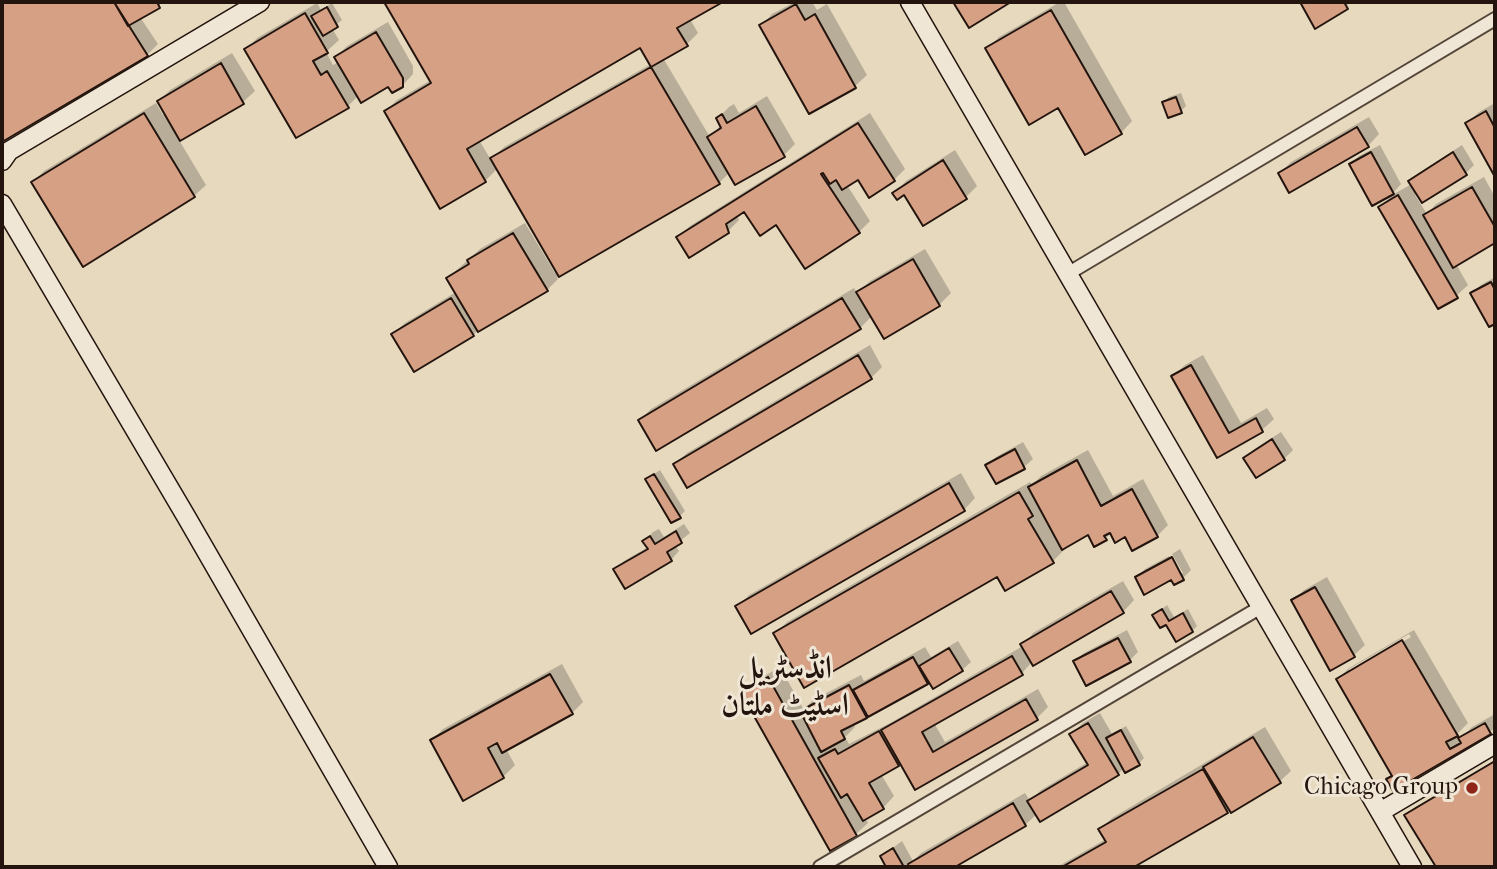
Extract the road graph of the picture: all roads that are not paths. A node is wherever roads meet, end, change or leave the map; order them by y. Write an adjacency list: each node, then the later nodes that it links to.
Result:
1 (260, 2): 4 (street)
2 (910, 2): 6 (street)
3 (1495, 19): 6 (street)
4 (2, 161)
5 (2, 204): 10 (street)
6 (1069, 273): 7 (street)
7 (1261, 607): 9 (street); 11 (street)
8 (1495, 744): 9 (street)
9 (1380, 812): 12 (street)
10 (388, 867)
11 (820, 867)
12 (1412, 867)

